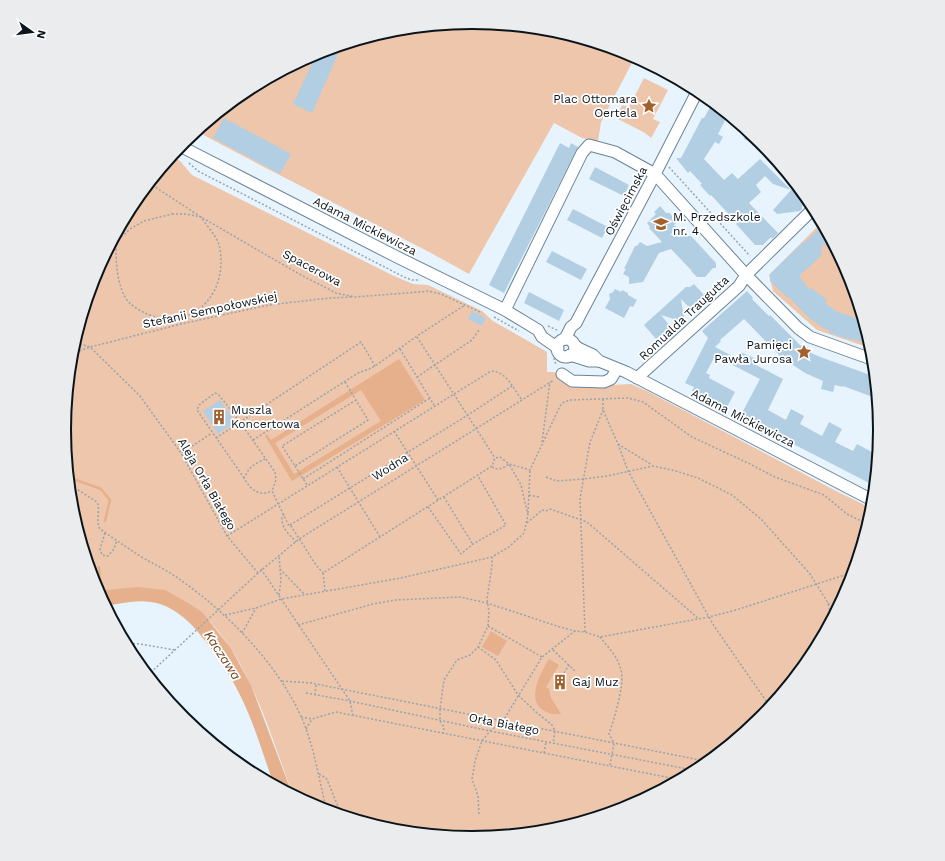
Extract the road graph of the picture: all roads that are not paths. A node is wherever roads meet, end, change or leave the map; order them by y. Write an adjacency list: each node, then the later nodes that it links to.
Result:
1 (695, 96): 3 (street, Oświęcimska)
2 (187, 149): 6 (street, Adama Mickiewicza)
3 (655, 174): 5 (street); 6 (street); 7 (street, Oświęcimska)
4 (809, 213): 5 (street, Romualda Traugutta)
5 (746, 275): 8 (street); 12 (street, Romualda Traugutta)
6 (505, 310): 7 (street, Adama Mickiewicza)
7 (564, 343): 9 (street, Adama Mickiewicza); 9 (street, Adama Mickiewicza)
8 (867, 358)
9 (599, 361): 10 (street, Adama Mickiewicza)
10 (618, 369): 11 (street); 12 (street, Adama Mickiewicza)
11 (560, 371)
12 (637, 378): 13 (street, Adama Mickiewicza)
13 (868, 498)

